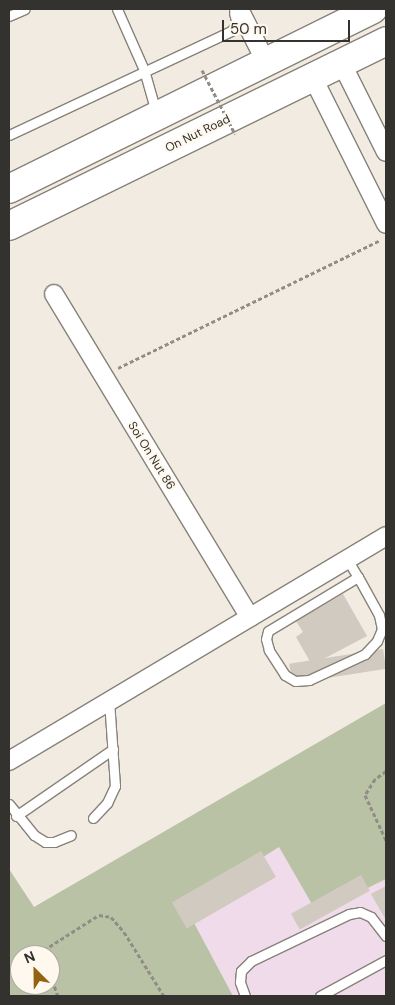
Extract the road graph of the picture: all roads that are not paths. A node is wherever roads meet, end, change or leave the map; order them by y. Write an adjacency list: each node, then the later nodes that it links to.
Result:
1 (25, 9): 6 (lane)
2 (117, 9): 12 (lane)
3 (232, 9): 12 (lane)
4 (239, 9): 10 (street)
5 (371, 9): 7 (main road)
6 (9, 16)
7 (324, 32): 9 (main road); 11 (main road)
8 (386, 41): 11 (main road, On Nut Road)
9 (296, 46): 10 (main road); 13 (main road)
10 (266, 62): 14 (main road)
11 (342, 64): 13 (main road, On Nut Road); 16 (street)
12 (144, 70): 14 (lane); 15 (lane)
13 (313, 78): 18 (main road, On Nut Road); 19 (street)
14 (157, 115): 17 (main road)
15 (9, 135)
16 (386, 152)
17 (9, 190)
18 (9, 226)
19 (383, 232)
20 (54, 294): 24 (street, Soi On Nut 86)
21 (386, 536): 22 (street)
22 (347, 559): 23 (lane); 24 (street)
23 (358, 577): 23 (lane)
24 (250, 617): 25 (street)
25 (109, 700): 26 (lane); 27 (street)
26 (113, 749): 29 (lane); 30 (lane)
27 (9, 761)
28 (9, 804): 29 (lane)
29 (16, 816): 31 (lane)
30 (93, 818)
31 (70, 835)
32 (386, 936): 34 (lane)
33 (386, 960): 35 (lane)
34 (246, 996)
35 (320, 996)

